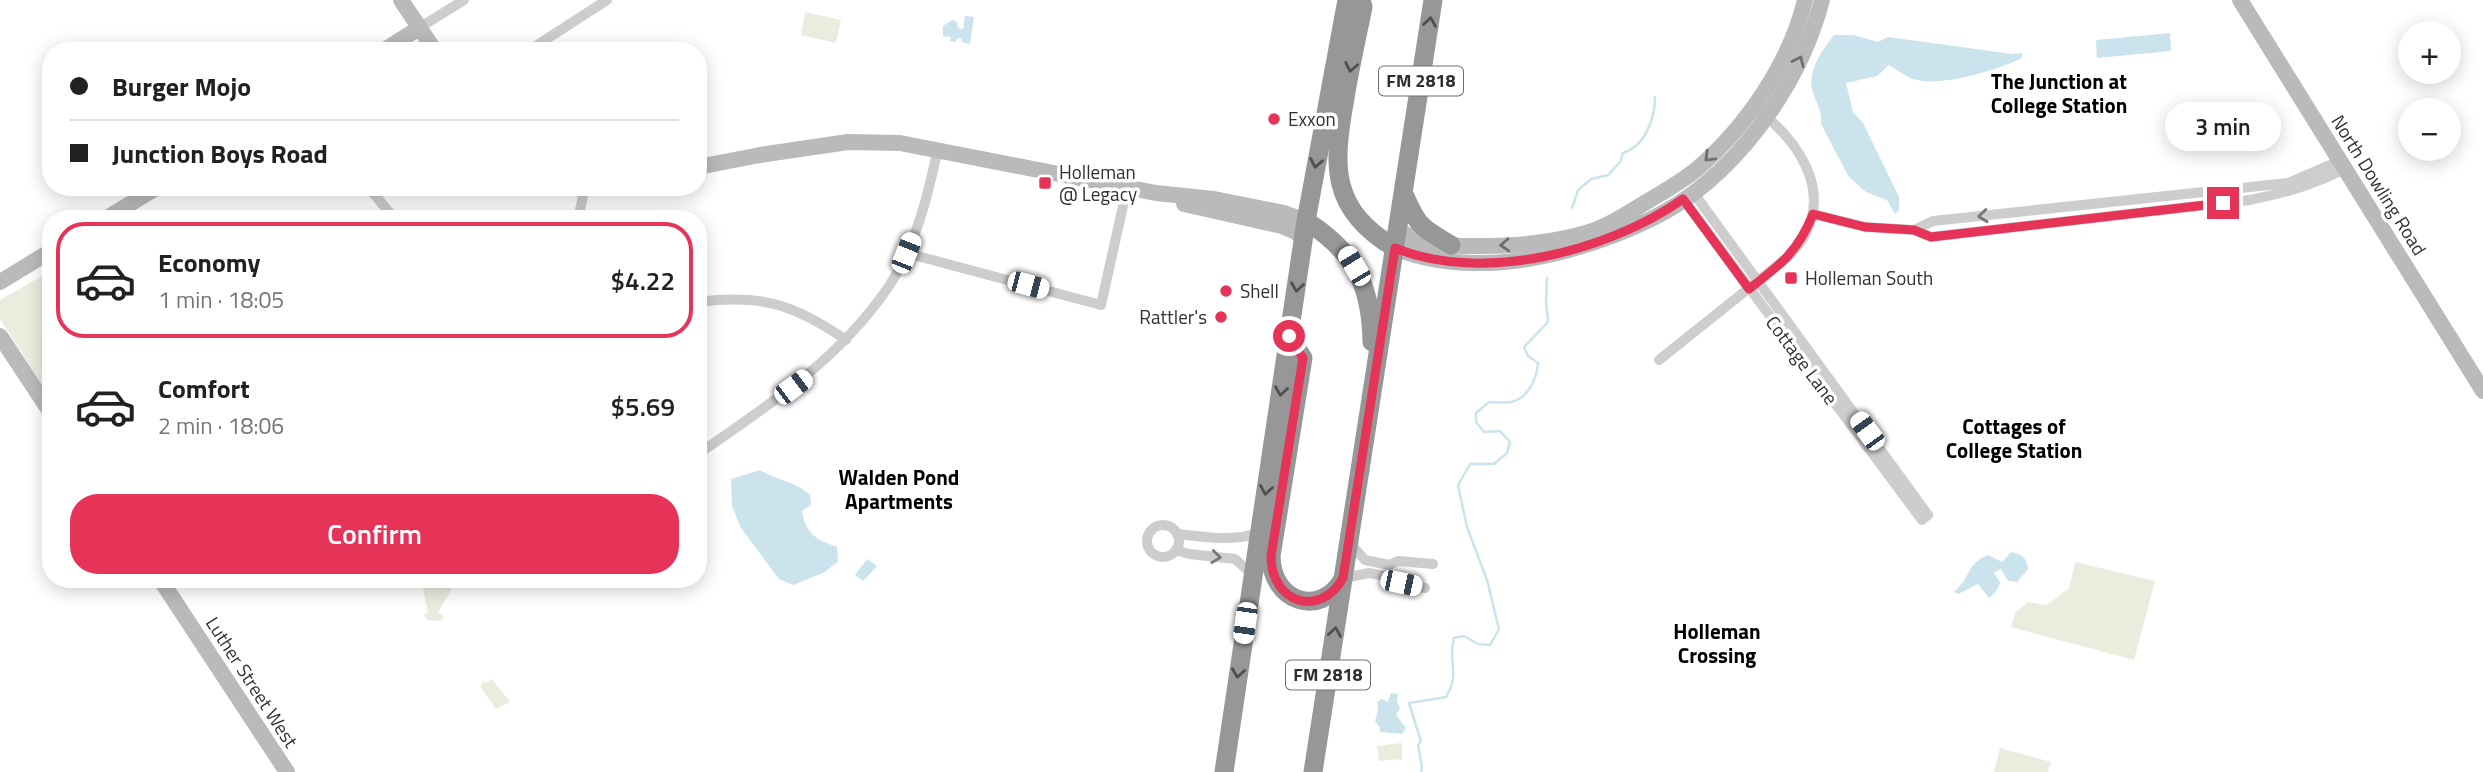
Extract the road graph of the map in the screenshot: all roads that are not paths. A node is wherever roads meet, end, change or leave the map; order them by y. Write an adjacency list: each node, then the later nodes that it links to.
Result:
1 (401, 0): 10 (street)
2 (464, 0): 10 (street)
3 (607, 0): 13 (street)
4 (1348, 0): 27 (highway, one-way to 27)
5 (1362, 0): 29 (highway, one-way to 29)
6 (1433, 0): 19 (highway, FM 2818, one-way to 6)
7 (1805, 0): 14 (street)
8 (1822, 0): 14 (street, one-way to 8)
9 (2240, 0): 17 (street, North Dowling Road)
10 (419, 28): 11 (street); 12 (street)
11 (397, 42)
12 (429, 42)
13 (542, 42)
14 (1760, 111): 20 (street); 25 (street); 28 (street, one-way to 28)
15 (938, 149): 16 (street); 18 (street); 30 (street)
16 (707, 165)
17 (2341, 165): 25 (street); 42 (street, North Dowling Road)
18 (1128, 188): 27 (street); 30 (street)
19 (1403, 192): 26 (highway, FM 2818); 28 (highway)
20 (1688, 195): 29 (street); 33 (street, Cottage Lane); 34 (street, Cottage Lane)
21 (143, 196): 23 (street)
22 (376, 196): 24 (street)
23 (120, 210)
24 (387, 210)
25 (1813, 214): 33 (street)
26 (1398, 228): 28 (street); 29 (highway, FM 2818)
27 (1305, 229): 38 (highway, one-way to 38); 41 (highway)
28 (1451, 245)
29 (1395, 248): 41 (highway, FM 2818)
30 (906, 253): 39 (street)
31 (42, 256): 32 (street)
32 (0, 282)
33 (1759, 282): 34 (street); 36 (street, Cottage Lane)
34 (1749, 289): 36 (street, Cottage Lane); 40 (street)
35 (707, 301): 39 (street)
36 (1782, 324): 45 (street, Cottage Lane)
37 (0, 336): 43 (street)
38 (1289, 336): 46 (highway, one-way to 46); 52 (highway)
39 (846, 340): 44 (street)
40 (1659, 360)
41 (1374, 385): 48 (highway, FM 2818)
42 (2483, 391)
43 (42, 399)
44 (707, 448)
45 (1925, 517)
46 (1259, 533): 47 (street); 51 (highway)
47 (1177, 534): 49 (street); 49 (street)
48 (1349, 542): 50 (street); 52 (highway, FM 2818)
49 (1176, 550): 51 (street, one-way to 51)
50 (1433, 565)
51 (1252, 574): 56 (highway, one-way to 56)
52 (1343, 578): 54 (street); 57 (highway, FM 2818, one-way to 52)
53 (166, 588): 55 (street, Luther Street West)
54 (1425, 588)
55 (287, 772)
56 (1224, 772)
57 (1313, 772)

